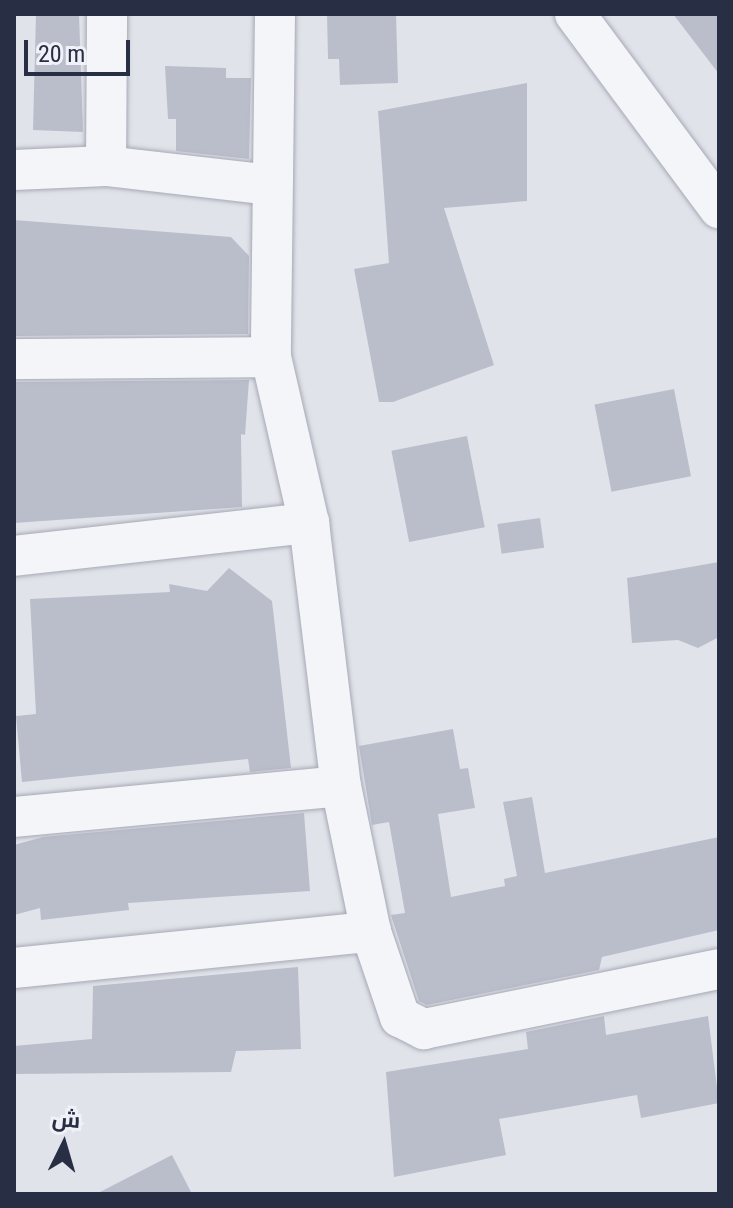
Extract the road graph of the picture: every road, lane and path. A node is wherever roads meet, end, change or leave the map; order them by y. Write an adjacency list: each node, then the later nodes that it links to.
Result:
1 (107, 14): 4 (street)
2 (275, 14): 6 (street)
3 (575, 14): 7 (street)
4 (106, 166): 5 (street); 6 (street)
5 (14, 170)
6 (270, 185): 8 (street)
7 (719, 208)
8 (271, 357): 9 (street); 10 (street)
9 (14, 359)
10 (309, 523): 11 (street); 12 (street)
11 (14, 556)
12 (341, 786): 13 (street); 14 (street)
13 (14, 817)
14 (371, 932): 15 (street); 16 (street)
15 (14, 968)
16 (719, 969)

